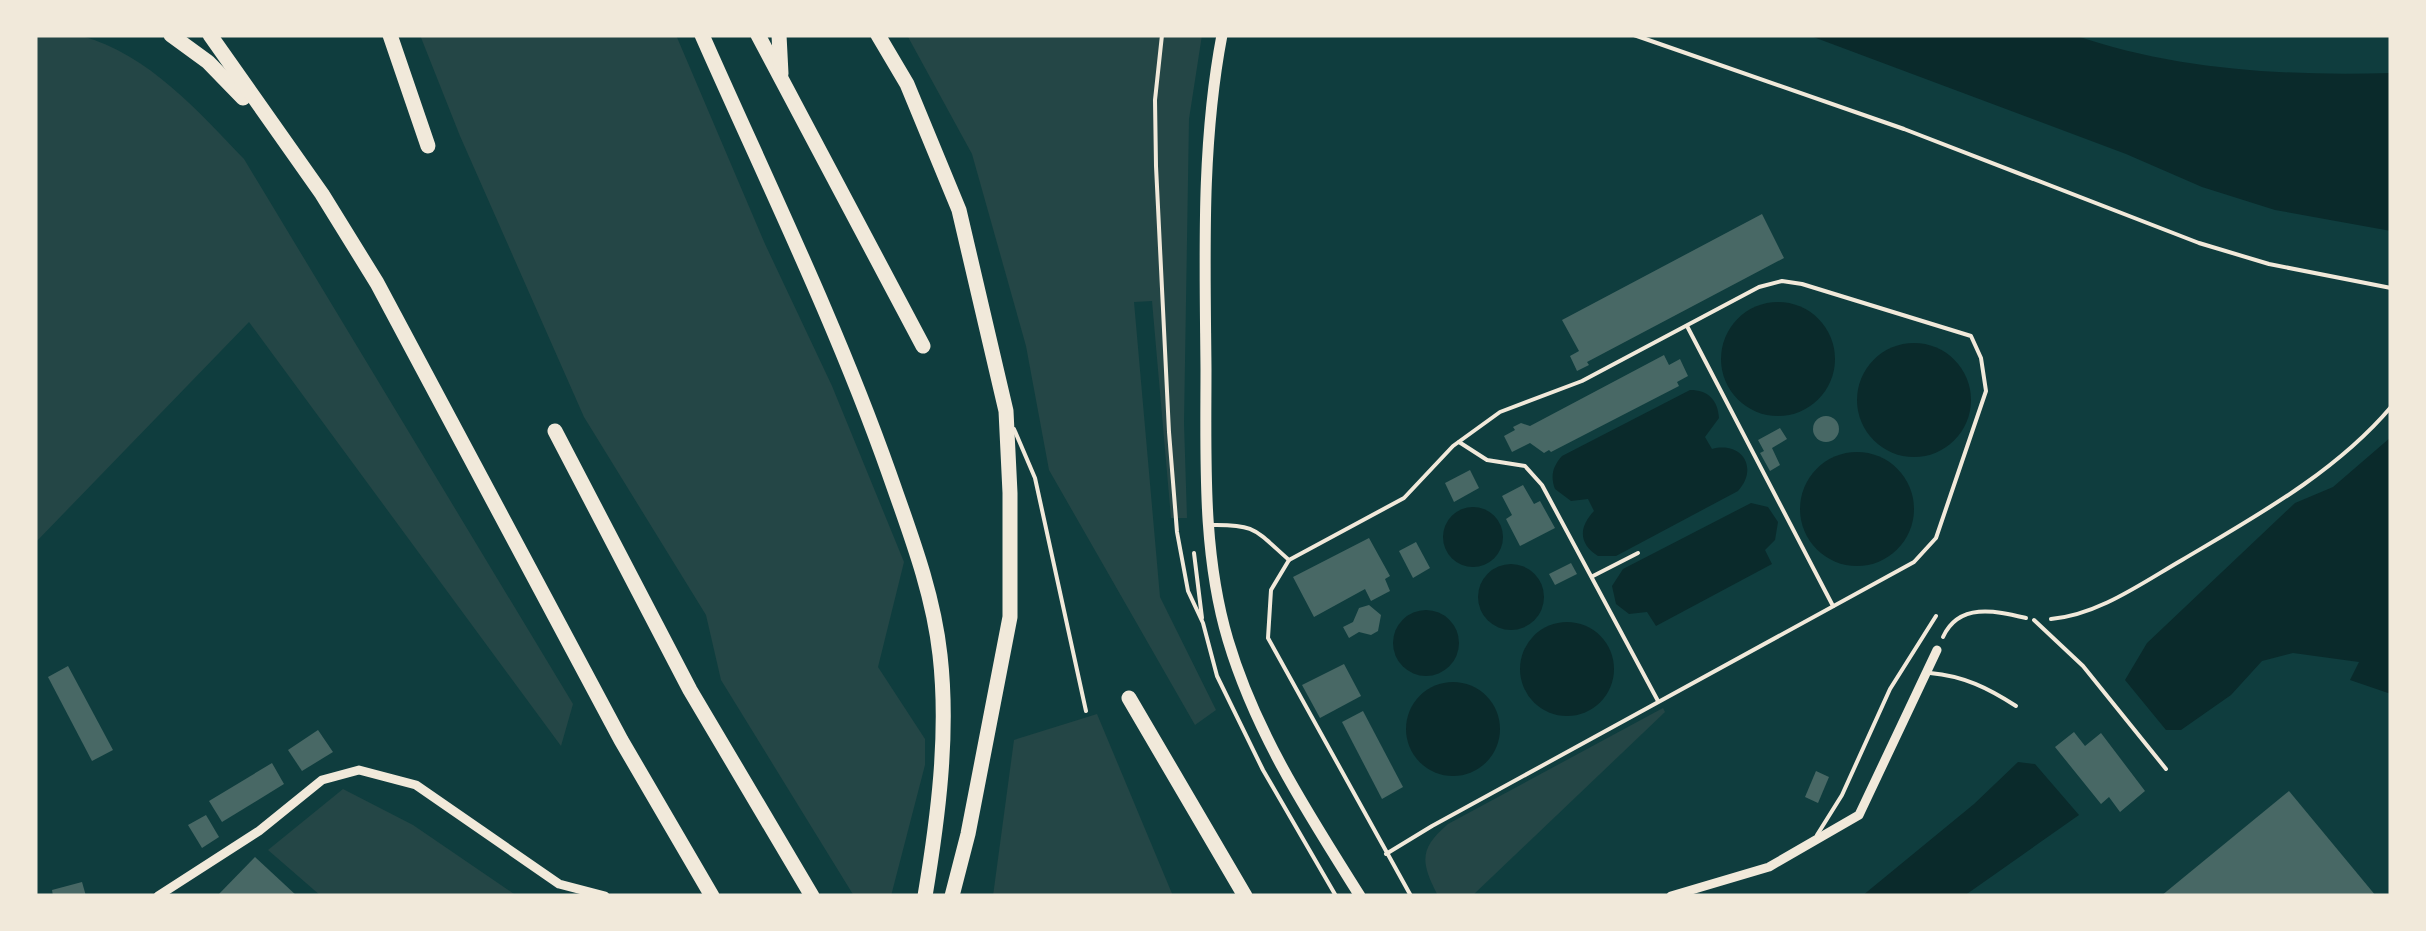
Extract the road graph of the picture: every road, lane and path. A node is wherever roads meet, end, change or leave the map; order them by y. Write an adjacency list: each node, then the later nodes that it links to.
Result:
1 (171, 35): 12 (highway)
2 (210, 35): 12 (highway)
3 (390, 35): 13 (highway)
4 (702, 35): 42 (highway)
5 (758, 35): 11 (highway)
6 (779, 35): 11 (highway)
7 (878, 35): 18 (highway)
8 (1162, 35): 22 (path)
9 (1222, 35): 21 (street)
10 (1634, 35): 14 (path)
11 (782, 82): 16 (highway)
12 (276, 132): 40 (highway)
13 (428, 146)
14 (2391, 288)
15 (1687, 326): 20 (lane); 26 (lane); 26 (lane)
16 (923, 346)
17 (2391, 407): 28 (path)
18 (1006, 411): 34 (lane); 43 (highway)
19 (555, 431): 41 (highway)
20 (1458, 442): 24 (lane); 25 (lane)
21 (1208, 525): 24 (lane); 45 (street)
22 (1177, 532)
23 (1638, 553): 25 (lane)
24 (1289, 560): 37 (lane)
25 (1593, 576): 32 (lane)
26 (1832, 606): 32 (lane)
27 (1936, 616): 36 (lane)
28 (2034, 620): 29 (path); 35 (lane)
29 (1938, 650): 30 (street)
30 (1926, 673): 33 (lane); 36 (street)
31 (1129, 698): 44 (highway)
32 (1658, 702): 37 (lane)
33 (2016, 706)
34 (1086, 711)
35 (2166, 769)
36 (1815, 839): 47 (street)
37 (1386, 854): 46 (lane)
38 (158, 896): 39 (street)
39 (605, 896)
40 (712, 896)
41 (812, 896)
42 (925, 896)
43 (952, 896)
44 (1245, 896)
45 (1360, 896)
46 (1411, 896)
47 (1670, 896)

